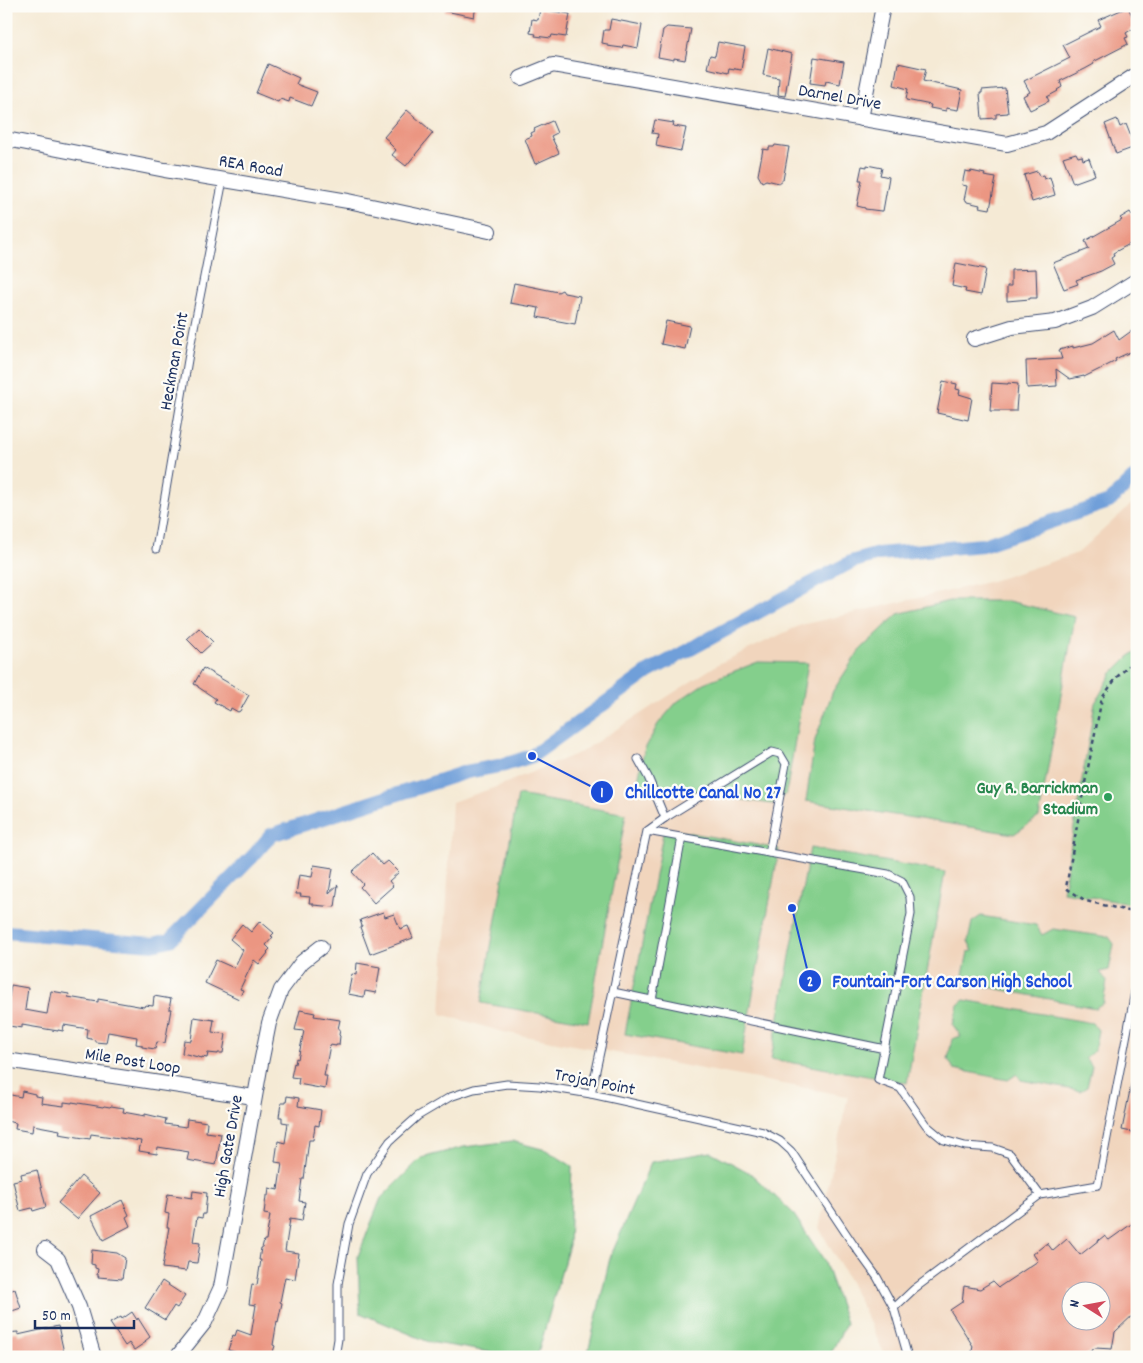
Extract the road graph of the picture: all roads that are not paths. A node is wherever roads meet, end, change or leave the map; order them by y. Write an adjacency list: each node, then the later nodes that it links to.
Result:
1 (883, 6): 4 (street)
2 (1137, 74): 4 (street, Darnel Drive)
3 (521, 78): 4 (street, Darnel Drive)
4 (861, 118)
5 (6, 139): 6 (street, REA Road)
6 (223, 180): 7 (street, REA Road); 10 (lane, Heckman Point)
7 (489, 231)
8 (1137, 280): 9 (street)
9 (974, 339)
10 (156, 549)
11 (638, 759): 12 (lane)
12 (665, 818): 13 (lane); 15 (lane)
13 (647, 831): 14 (lane); 18 (lane)
14 (682, 837): 15 (lane); 19 (lane)
15 (769, 853): 20 (lane)
16 (321, 947): 23 (street, High Gate Drive)
17 (1137, 981): 24 (lane)
18 (613, 992): 19 (lane); 22 (lane)
19 (652, 1000): 20 (lane)
20 (885, 1049): 24 (lane)
21 (6, 1060): 23 (street, Mile Post Loop)
22 (591, 1094): 26 (lane, Trojan Point); 29 (lane, Trojan Point)
23 (254, 1097): 28 (street, High Gate Drive)
24 (1040, 1195): 26 (lane)
25 (45, 1249): 27 (street)
26 (894, 1308): 30 (lane, Trojan Point)
27 (94, 1357)
28 (178, 1357)
29 (335, 1357)
30 (908, 1357)

